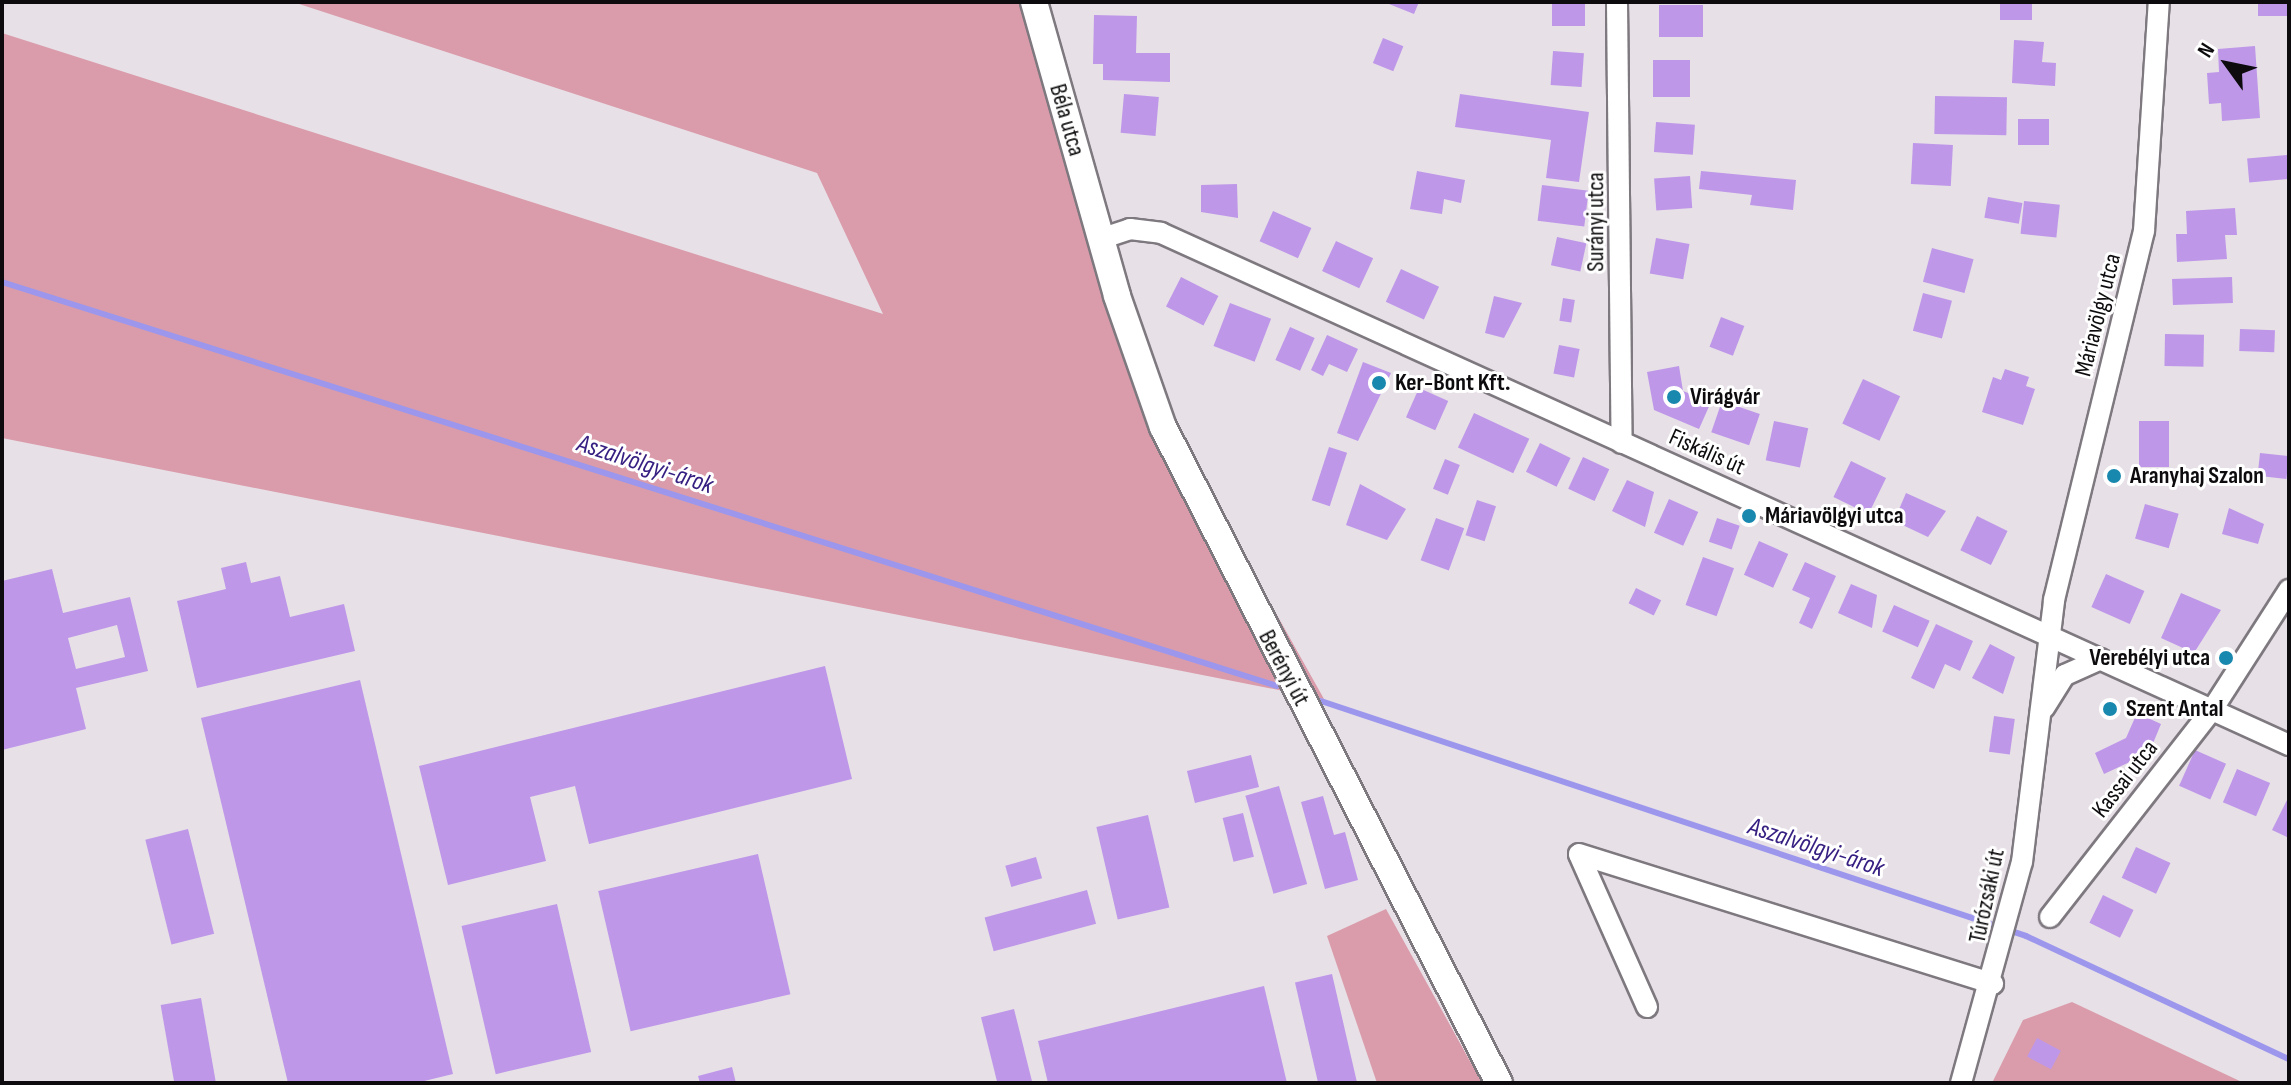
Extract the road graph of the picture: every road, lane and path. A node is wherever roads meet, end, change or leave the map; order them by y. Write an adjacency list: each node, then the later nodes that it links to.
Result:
1 (1034, 2): 4 (main road, Béla utca)
2 (1617, 2): 5 (street, Surányi utca)
3 (2159, 2): 7 (street, Máriavölgy utca)
4 (1100, 239): 5 (street, Fiskális út); 15 (main road, Berényi út)
5 (1622, 443): 7 (street, Fiskális út)
6 (2289, 590): 9 (street, Kassai utca)
7 (2048, 635): 8 (street, Fiskális út); 10 (street, Túrózsáki út)
8 (2101, 659): 9 (street, Fiskális út); 10 (street, Túrózsáki út)
9 (2212, 710): 11 (street, Fiskális út); 12 (street, Kassai utca)
10 (2040, 715): 13 (street, Túrózsáki út)
11 (2289, 745)
12 (2050, 917)
13 (1993, 984): 14 (street); 16 (street, Túrózsáki út)
14 (1647, 1007)
15 (1499, 1083)
16 (1961, 1083)

